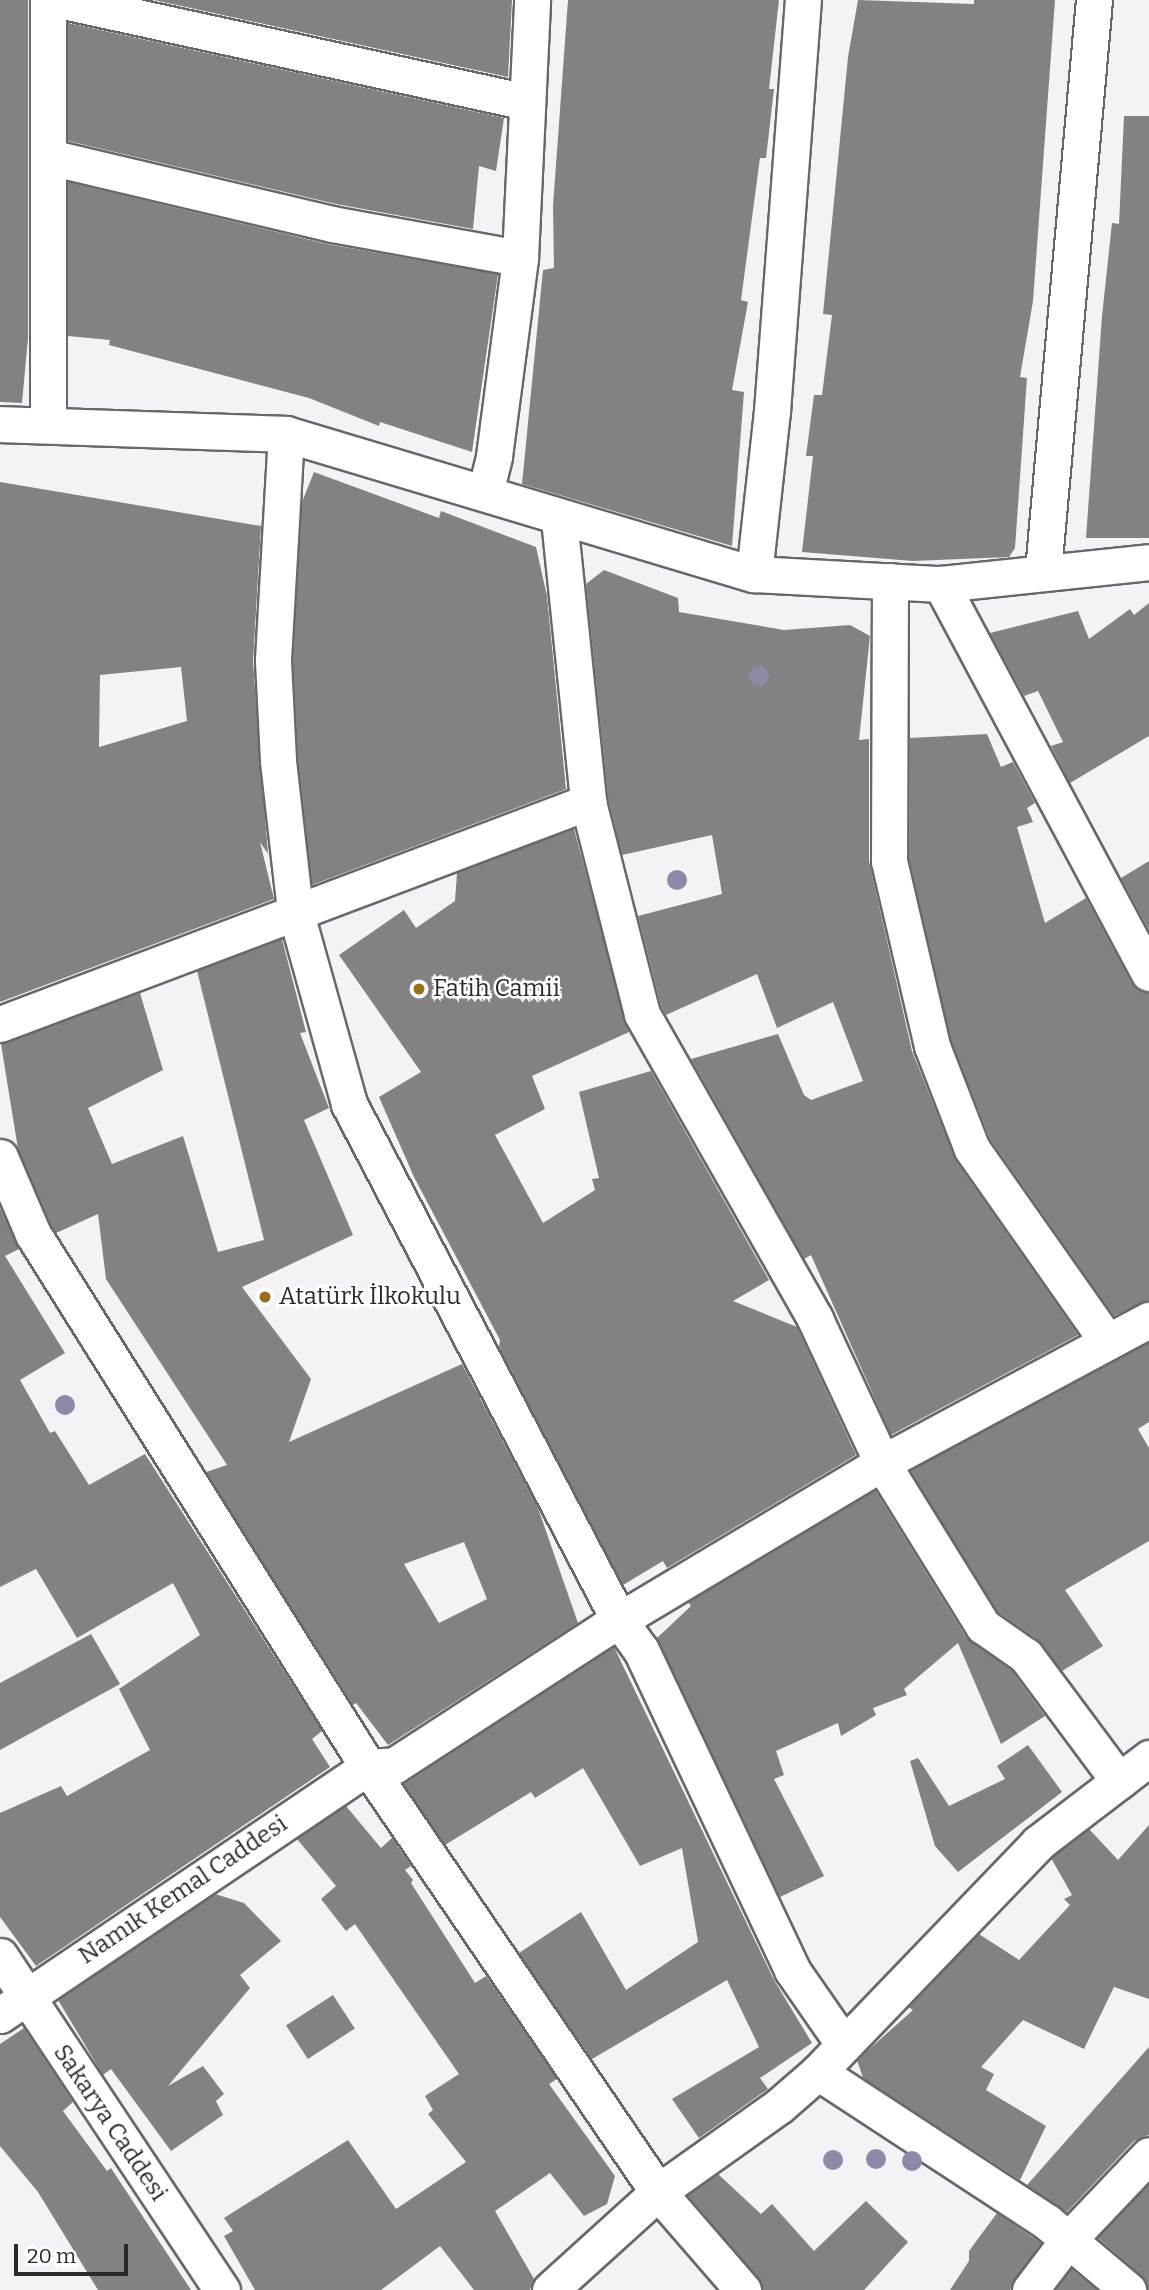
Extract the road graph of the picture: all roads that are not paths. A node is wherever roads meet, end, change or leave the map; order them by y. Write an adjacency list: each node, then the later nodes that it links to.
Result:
1 (48, 0): 7 (street)
2 (59, 0): 6 (street)
3 (532, 0): 6 (street)
4 (803, 0): 16 (street)
5 (1094, 0): 15 (street)
6 (527, 102): 8 (street)
7 (49, 157): 8 (street); 10 (street)
8 (520, 258): 12 (street)
9 (0, 424): 10 (street)
10 (48, 424): 11 (street)
11 (286, 434): 12 (street); 20 (street)
12 (485, 493): 13 (street)
13 (559, 519): 16 (street); 19 (street)
14 (1149, 562): 15 (street)
15 (1043, 571): 18 (street)
16 (754, 574): 17 (street)
17 (890, 581): 18 (street); 25 (street)
18 (941, 584): 21 (street)
19 (588, 802): 20 (street); 26 (street)
20 (295, 910): 22 (street); 27 (street)
21 (1149, 973)
22 (0, 1024)
23 (0, 1157): 29 (street)
24 (1149, 1320): 25 (street)
25 (1107, 1341): 26 (street)
26 (882, 1463): 27 (street); 30 (street)
27 (619, 1620): 29 (street); 33 (street)
28 (1149, 1758): 30 (street)
29 (368, 1767): 32 (street, Namık Kemal Caddesi); 36 (street)
30 (1119, 1781): 33 (street)
31 (0, 1956): 32 (street, Sakarya Caddesi)
32 (13, 2006): 38 (street, Sakarya Caddesi)
33 (842, 2042): 34 (street)
34 (818, 2072): 36 (street); 37 (street)
35 (1149, 2155): 37 (street)
36 (658, 2192): 39 (street); 40 (street)
37 (1068, 2240): 41 (street); 42 (street)
38 (222, 2290)
39 (550, 2290)
40 (743, 2290)
41 (1030, 2290)
42 (1128, 2290)

